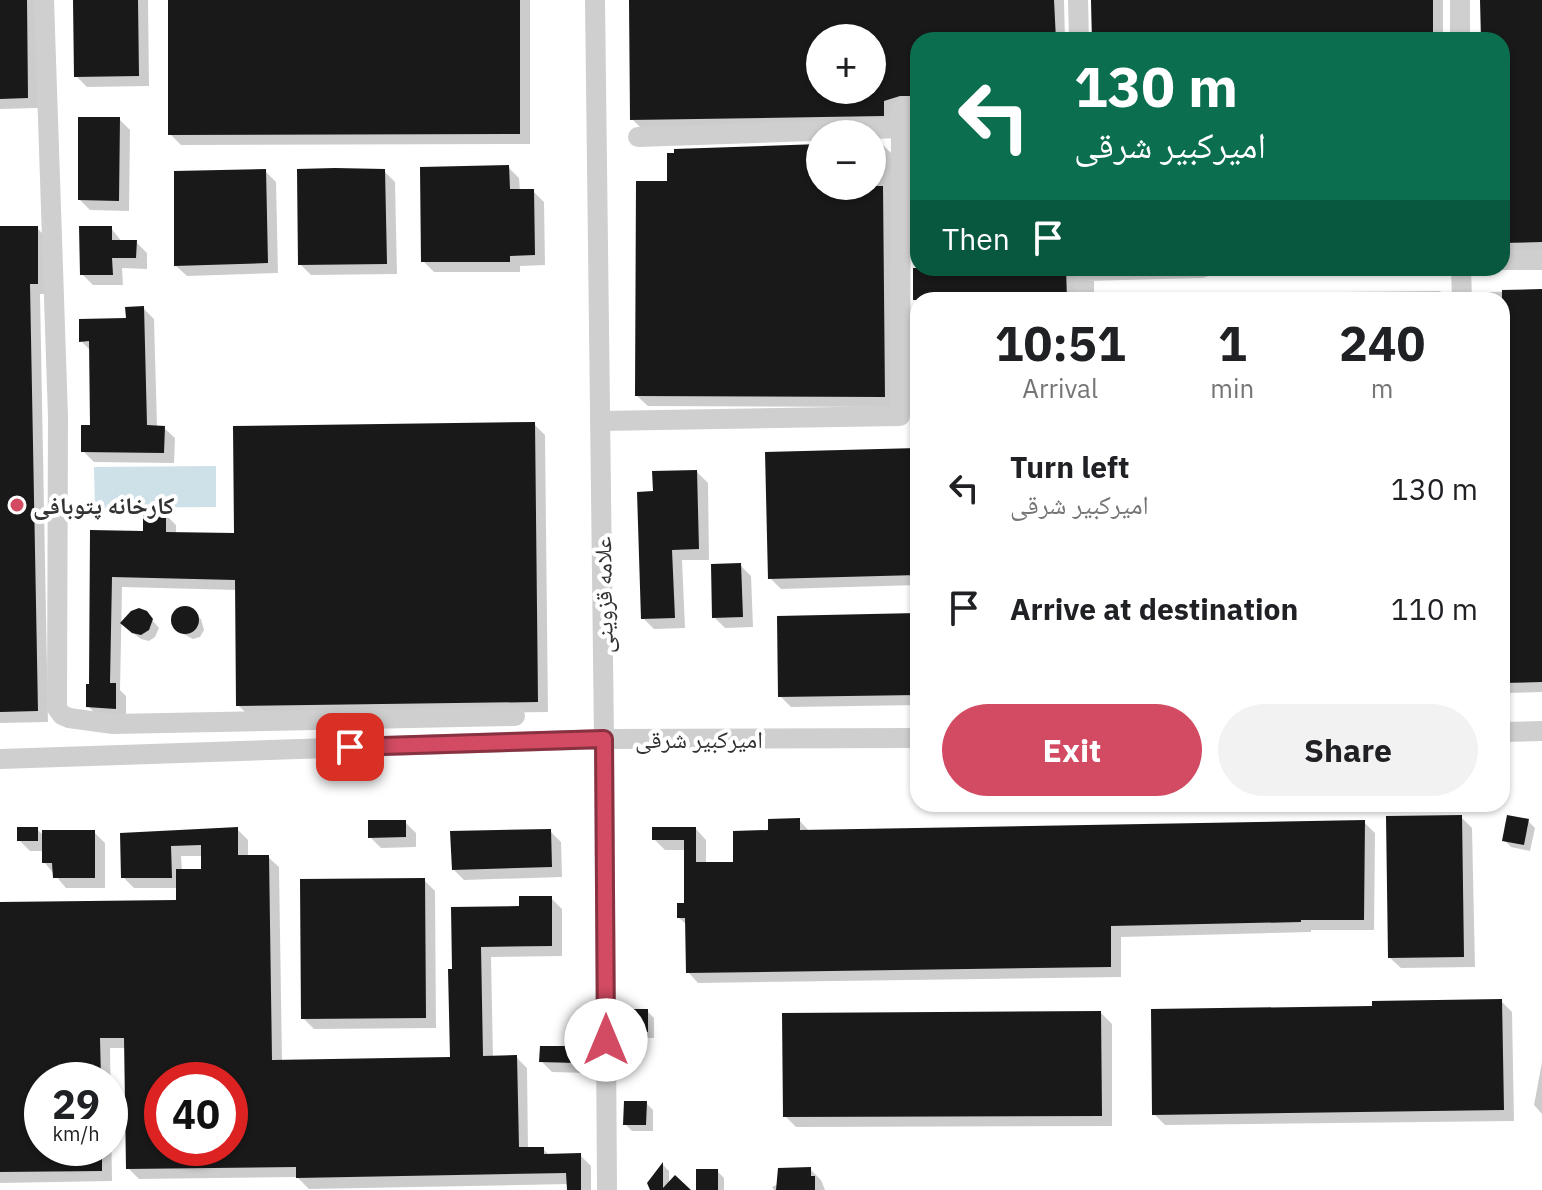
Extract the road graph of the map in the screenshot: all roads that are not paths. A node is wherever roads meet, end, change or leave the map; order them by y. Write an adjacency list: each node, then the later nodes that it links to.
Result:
1 (44, 0): 13 (street)
2 (595, 0): 12 (street, علامه قزوینی)
3 (1078, 0): 5 (street)
4 (1460, 0): 6 (street)
5 (1079, 32)
6 (1460, 32)
7 (910, 109): 8 (street)
8 (901, 128): 9 (street); 12 (street)
9 (638, 137)
10 (1510, 260): 11 (street)
11 (1542, 260)
12 (600, 421): 17 (street, علامه قزوینی)
13 (515, 716)
14 (1542, 731): 15 (street)
15 (1510, 732)
16 (910, 738): 17 (street, امیرکبیر شرقی)
17 (604, 739): 18 (street, امیرکبیر شرقی); 19 (street, علامه قزوینی)
18 (0, 759)
19 (607, 1190)

